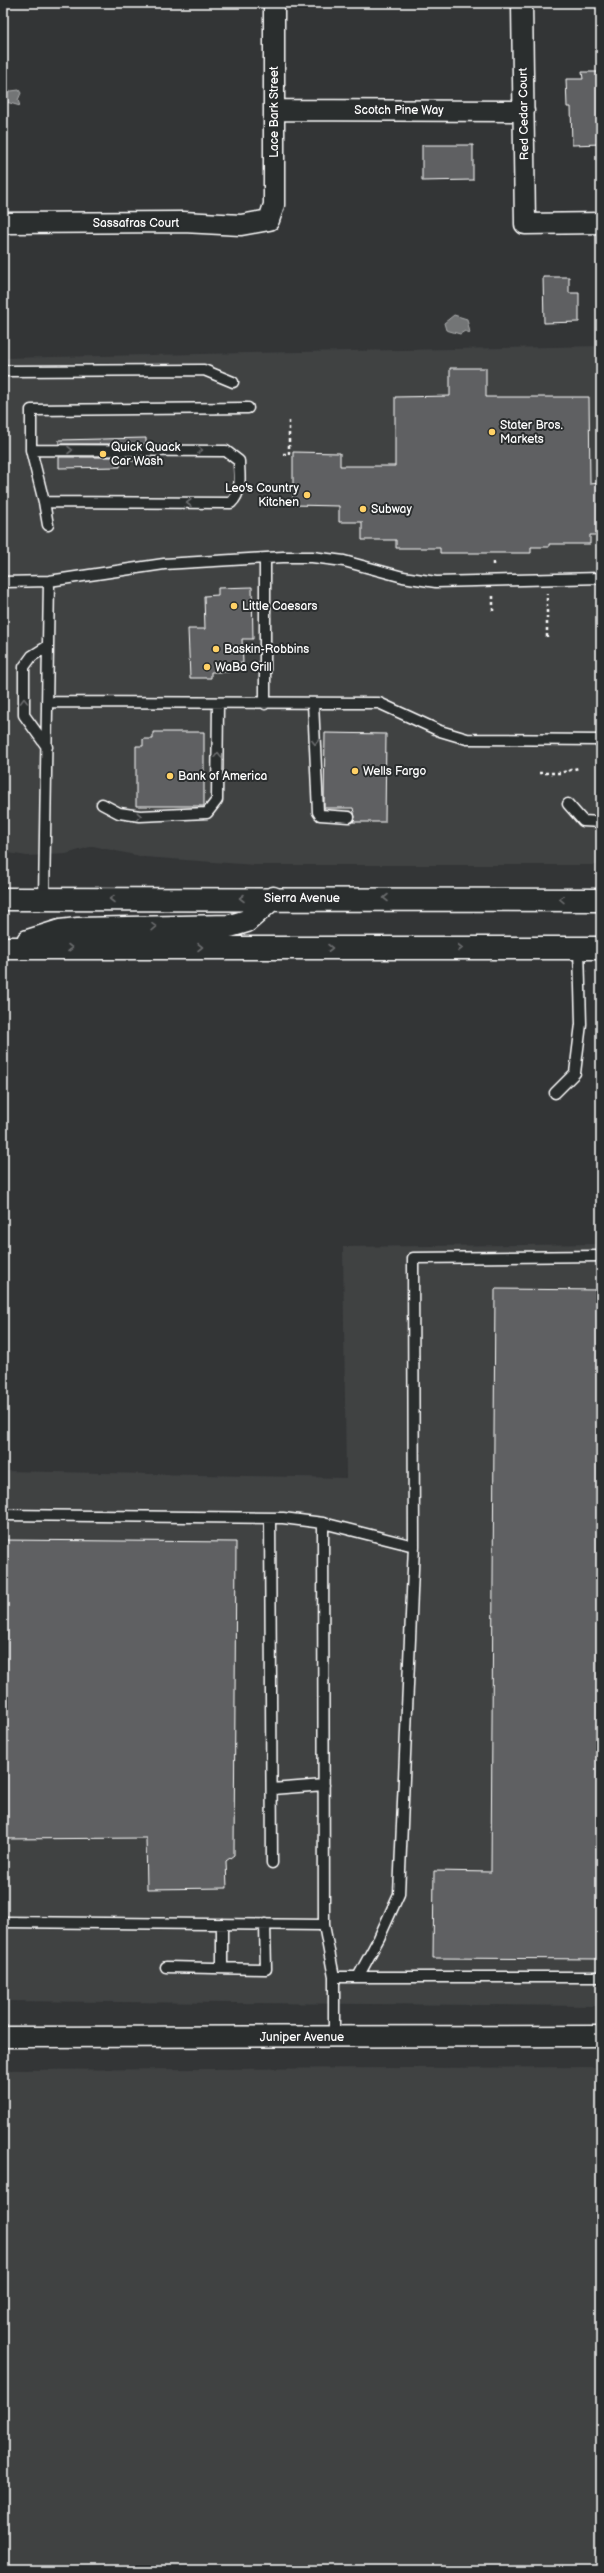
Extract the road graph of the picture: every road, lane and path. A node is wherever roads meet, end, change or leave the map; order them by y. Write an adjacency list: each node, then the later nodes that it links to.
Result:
1 (274, 3): 3 (street, Lace Bark Street)
2 (522, 3): 4 (street, Red Cedar Court)
3 (274, 110): 4 (street, Scotch Pine Way); 5 (street, Lace Bark Street)
4 (524, 111): 7 (street, Red Cedar Court)
5 (269, 220): 6 (street, Sassafras Court)
6 (3, 223)
7 (601, 223)
8 (3, 371): 9 (lane)
9 (233, 382)
10 (248, 408): 12 (lane)
11 (289, 419): 13 (path)
12 (31, 450): 14 (lane); 14 (lane, one-way to 14)
13 (283, 454)
14 (44, 502): 15 (lane)
15 (48, 525)
16 (265, 559): 18 (lane); 19 (lane); 26 (lane)
17 (601, 578): 18 (lane)
18 (547, 579): 21 (path)
19 (49, 581): 20 (lane); 22 (lane)
20 (3, 582)
21 (547, 637)
22 (48, 646): 23 (lane); 28 (lane, one-way to 22)
23 (47, 702): 24 (lane); 28 (lane)
24 (218, 703): 26 (lane); 31 (lane, one-way to 24)
25 (313, 703): 26 (lane); 27 (lane); 33 (lane, one-way to 33)
26 (265, 704)
27 (601, 740)
28 (47, 747): 37 (lane)
29 (578, 768): 30 (path)
30 (539, 773)
31 (102, 804)
32 (568, 804): 34 (lane)
33 (349, 817)
34 (601, 822)
35 (273, 898): 37 (main road, Sierra Avenue, one-way to 37); 38 (main road, Sierra Avenue, one-way to 35); 39 (main road, one-way to 35)
36 (3, 899): 37 (main road, Sierra Avenue)
37 (44, 899)
38 (601, 900)
39 (4, 948): 40 (main road, one-way to 40)
40 (579, 948): 41 (main road); 42 (lane)
41 (601, 948)
42 (554, 1093)
43 (601, 1256): 47 (lane)
44 (3, 1514): 45 (lane)
45 (270, 1518): 46 (lane); 49 (lane)
46 (323, 1523): 47 (lane); 48 (lane)
47 (414, 1546): 58 (lane)
48 (324, 1785): 49 (lane); 54 (lane)
49 (272, 1789): 50 (lane)
50 (272, 1863)
51 (3, 1922): 52 (lane)
52 (222, 1924): 53 (lane); 56 (lane)
53 (265, 1924): 54 (lane); 56 (lane)
54 (324, 1925): 57 (lane)
55 (166, 1967): 56 (lane)
56 (222, 1968)
57 (334, 1977): 58 (lane); 61 (lane)
58 (358, 1977): 59 (lane)
59 (601, 1977)
60 (3, 2036): 61 (street, Juniper Avenue)
61 (334, 2036): 62 (street, Juniper Avenue)
62 (601, 2036)

